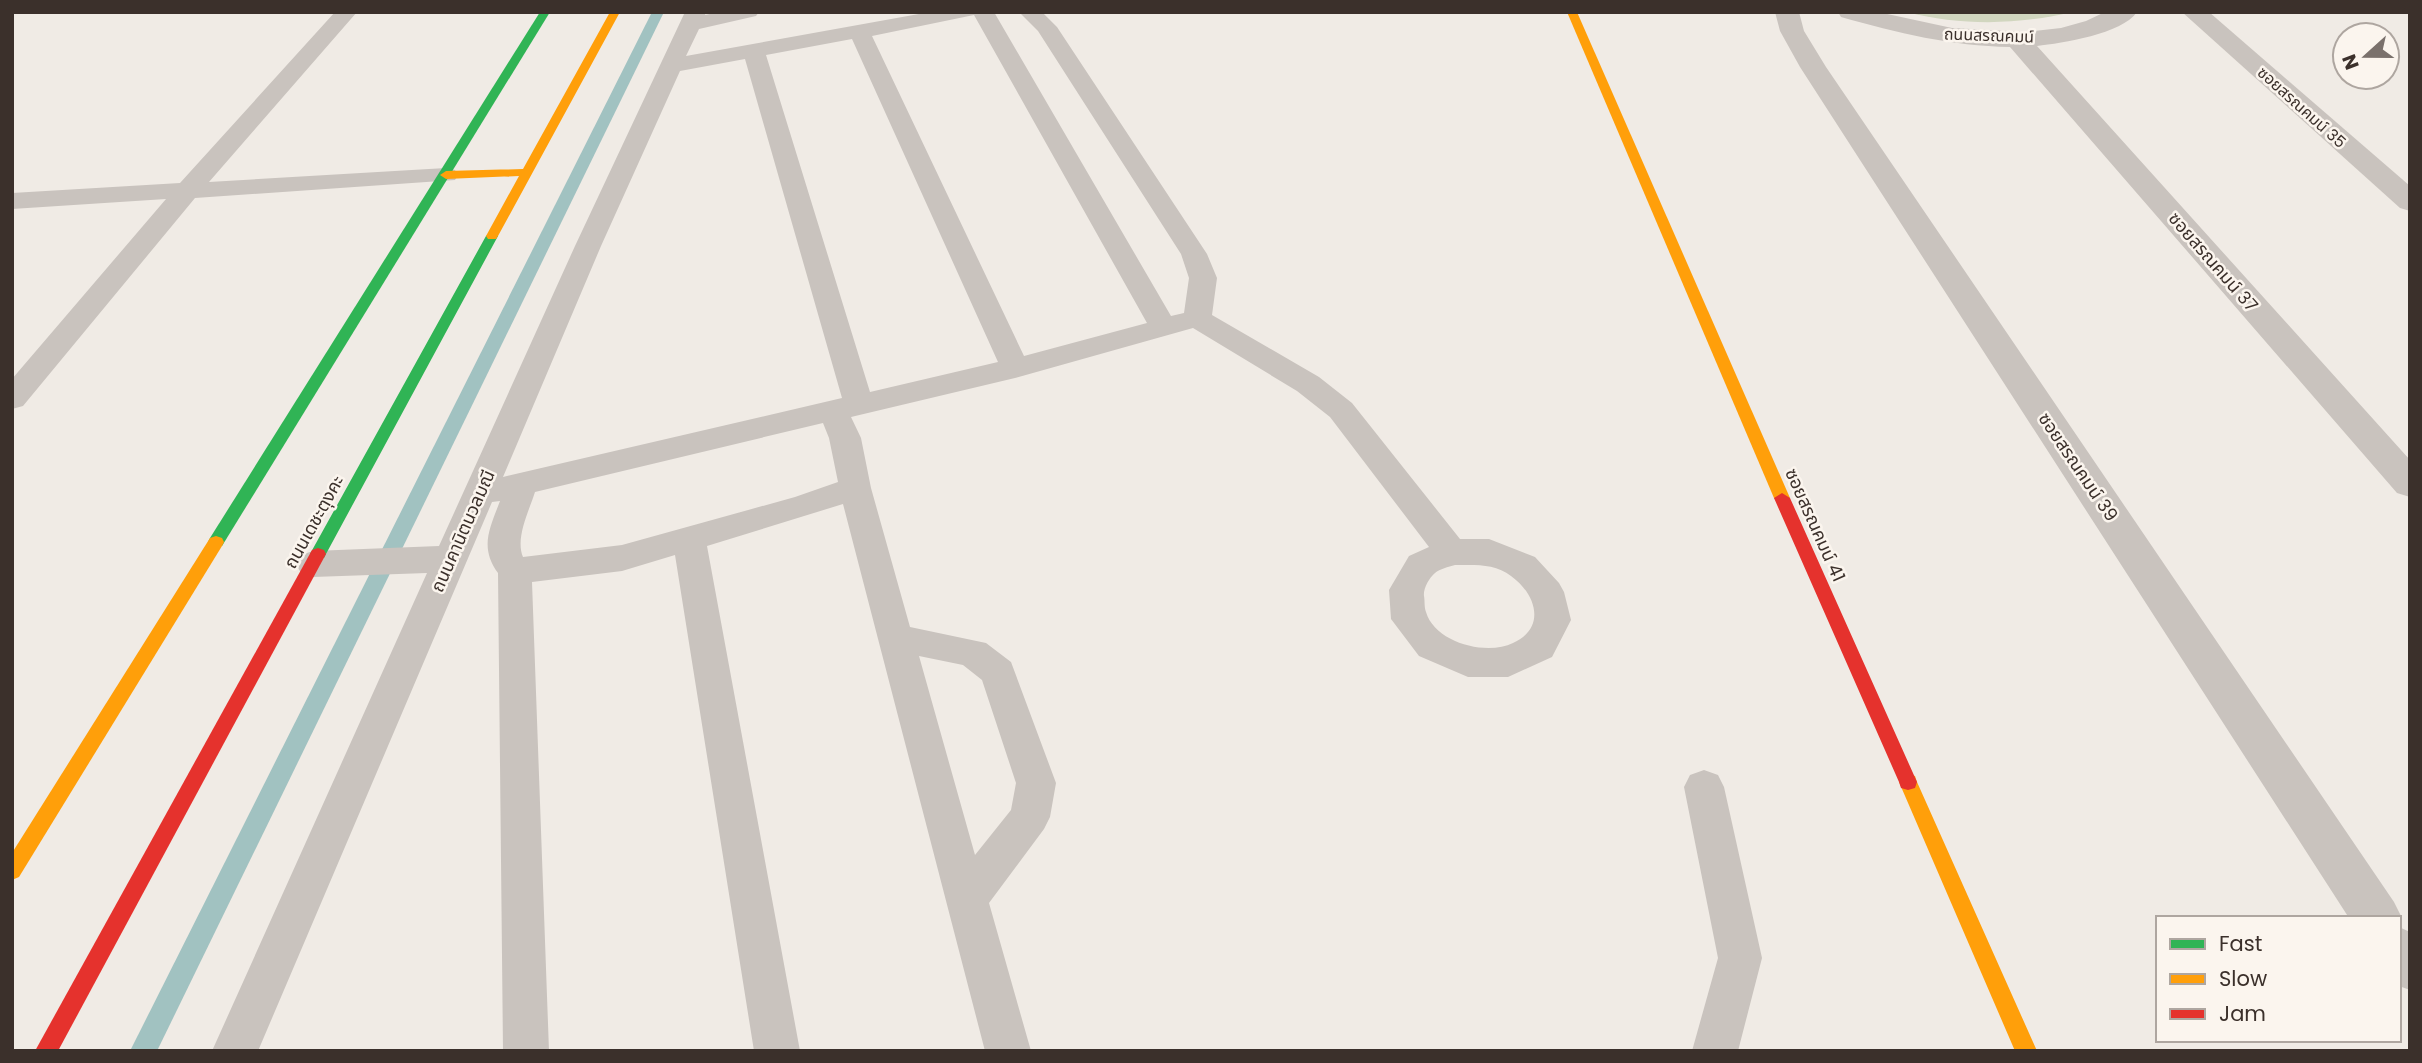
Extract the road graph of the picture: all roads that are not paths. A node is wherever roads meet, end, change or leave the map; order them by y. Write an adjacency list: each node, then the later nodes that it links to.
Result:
1 (347, 12): 20 (lane)
2 (545, 12): 19 (street)
3 (615, 12): 18 (street, ถนนเดชะตุงคะ)
4 (749, 12): 13 (lane)
5 (966, 12): 14 (lane)
6 (984, 12): 24 (lane)
7 (1029, 12): 23 (lane)
8 (1573, 12): 48 (street, ซอยสรณคมน์ 41)
9 (1787, 12): 41 (street, ซอยสรณคมน์ 39)
10 (1850, 12): 15 (street, ถนนสรณคมน์)
11 (2125, 12): 15 (street, ถนนสรณคมน์)
12 (2194, 12): 22 (street, ซอยสรณคมน์ 35)
13 (693, 18): 17 (lane, ถนนคานิตนวลมณี)
14 (859, 32): 16 (lane); 25 (lane)
15 (2017, 39): 29 (street, ซอยสรณคมน์ 37)
16 (754, 51): 17 (lane); 27 (lane)
17 (671, 66): 31 (lane, ถนนคานิตนวลมณี)
18 (528, 172): 19 (street); 35 (street, ถนนเดชะตุงคะ)
19 (434, 176): 20 (lane); 39 (street)
20 (186, 192): 21 (lane); 26 (lane)
21 (12, 201)
22 (2410, 202)
23 (1196, 318): 24 (lane); 33 (lane)
24 (1164, 328): 25 (lane)
25 (1015, 368): 27 (lane)
26 (12, 399)
27 (846, 407): 28 (lane); 30 (lane)
28 (522, 484): 31 (lane); 36 (lane)
29 (2410, 484)
30 (855, 488): 32 (lane); 37 (lane)
31 (479, 494): 34 (lane, ถนนคานิตนวลมณี)
32 (689, 541): 36 (lane); 45 (lane)
33 (1451, 552)
34 (436, 559): 35 (lane); 43 (lane, ถนนคานิตนวลมณี)
35 (327, 563): 42 (street, ถนนเดชะตุงคะ)
36 (515, 571): 44 (lane)
37 (897, 638): 40 (lane); 40 (lane)
38 (1704, 787): 47 (lane)
39 (12, 871)
40 (967, 898): 46 (lane)
41 (2377, 916)
42 (46, 1051)
43 (235, 1051)
44 (526, 1051)
45 (777, 1051)
46 (1008, 1051)
47 (1715, 1051)
48 (2026, 1051)

